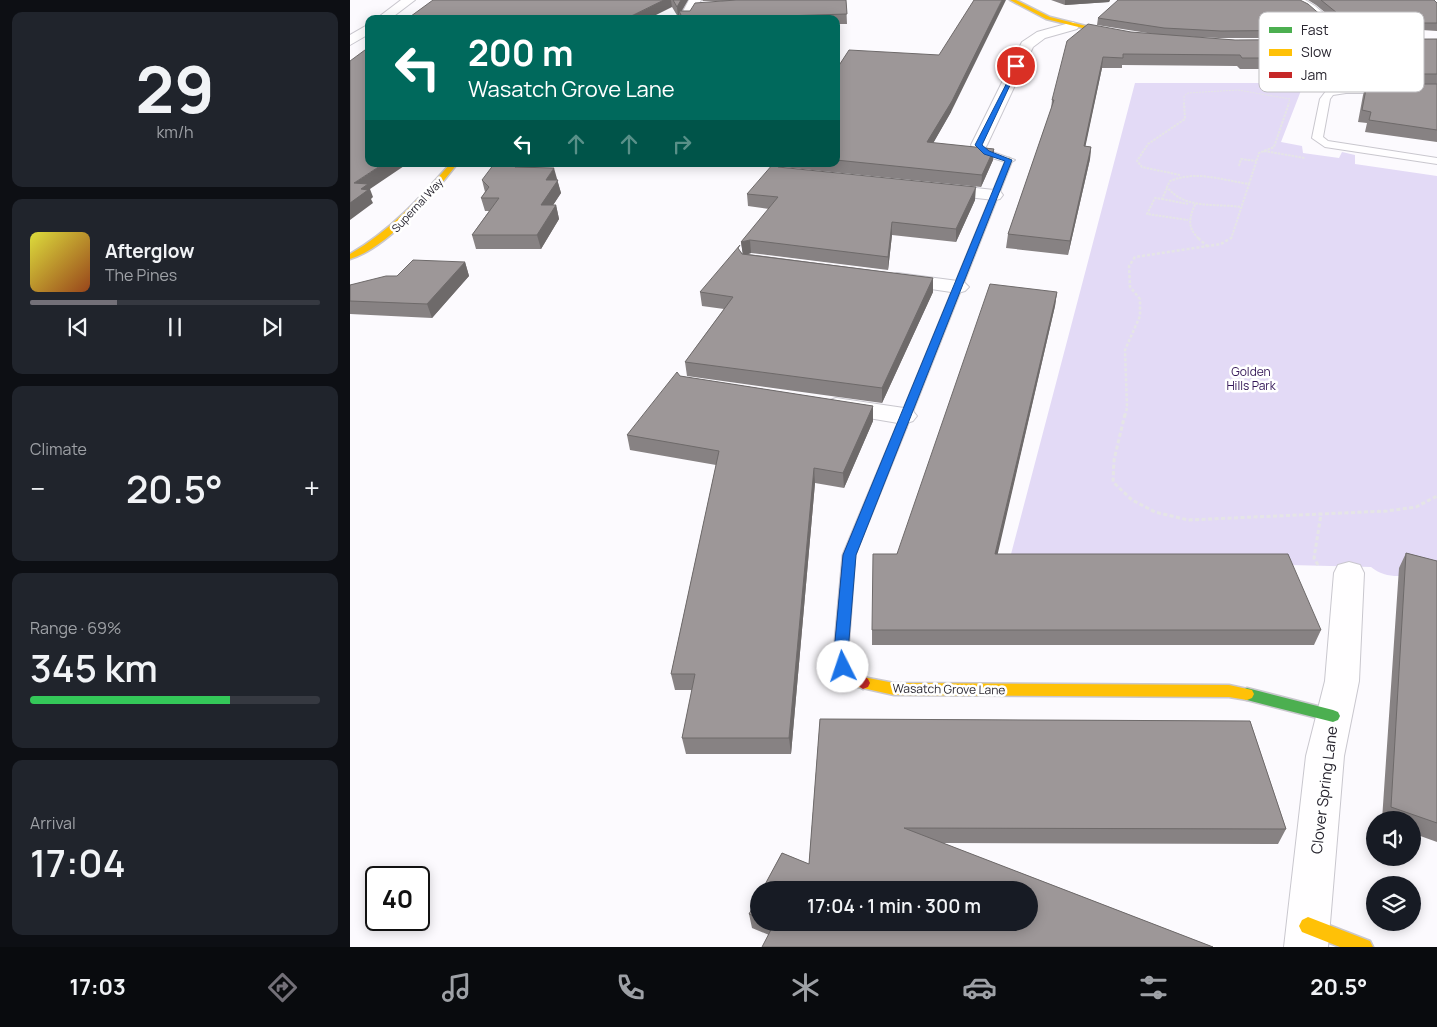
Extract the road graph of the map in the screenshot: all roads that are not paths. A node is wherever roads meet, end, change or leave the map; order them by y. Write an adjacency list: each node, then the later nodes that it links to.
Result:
1 (409, 0): 6 (street)
2 (1012, 0): 8 (street)
3 (1296, 0): 5 (street)
4 (696, 5): 7 (street)
5 (1316, 12)
6 (388, 15)
7 (688, 15)
8 (1073, 26): 10 (street); 15 (street)
9 (365, 31): 11 (street)
10 (1130, 36)
11 (350, 40)
12 (1424, 90): 13 (lane)
13 (1437, 90)
14 (1330, 92): 17 (lane)
15 (979, 145): 16 (lane, Wasatch Grove Lane)
16 (1009, 160): 20 (street, Wasatch Grove Lane)
17 (1437, 162)
18 (451, 167): 21 (street, Supernal Way)
19 (918, 187): 20 (street)
20 (994, 195): 23 (street, Wasatch Grove Lane)
21 (350, 257)
22 (879, 277): 23 (street)
23 (958, 287): 25 (street, Wasatch Grove Lane)
24 (817, 403): 25 (street)
25 (904, 416): 27 (street, Wasatch Grove Lane)
26 (1334, 570): 27 (street, Clover Spring Lane)
27 (1333, 716): 28 (street, Clover Spring Lane)
28 (1307, 936): 29 (street)
29 (1364, 947)

